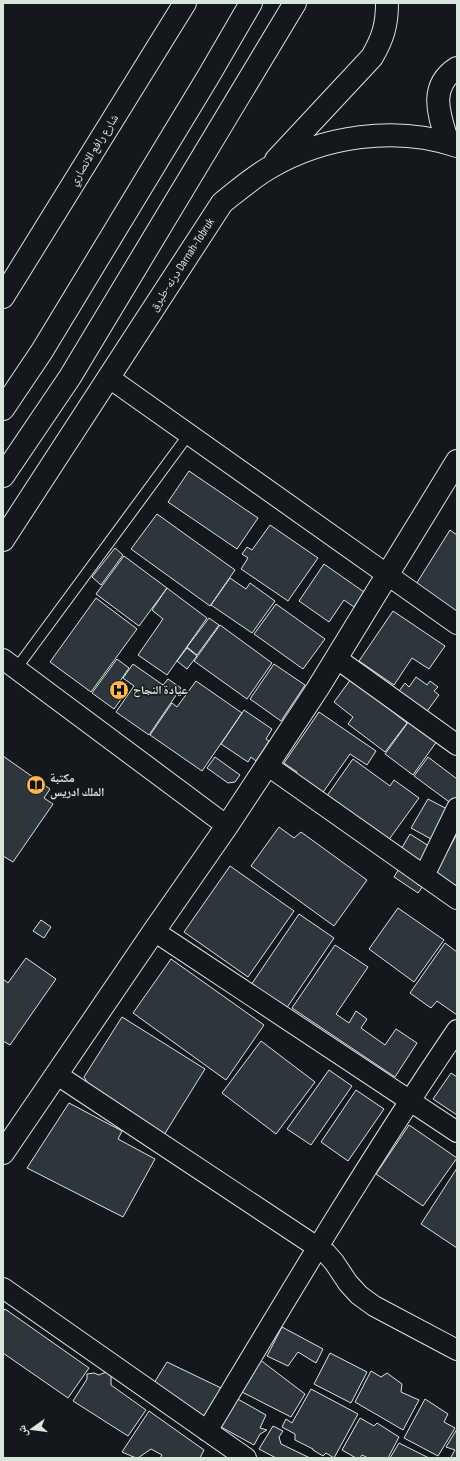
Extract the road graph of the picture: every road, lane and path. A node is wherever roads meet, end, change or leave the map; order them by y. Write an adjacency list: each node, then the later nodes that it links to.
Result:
1 (185, 3): 8 (main road, شارع رافع الانصاري)
2 (251, 3): 10 (main road)
3 (295, 3): 13 (main road)
4 (387, 3): 7 (main road)
5 (457, 68): 6 (main road)
6 (453, 144): 7 (main road, درنه-طبرق Darnah-Tobruk)
7 (269, 168): 9 (main road, درنه-طبرق Darnah-Tobruk)
8 (3, 297)
9 (108, 378): 11 (street); 14 (main road, درنه-طبرق Darnah-Tobruk)
10 (3, 409)
11 (189, 434): 15 (street); 18 (lane)
12 (457, 461): 15 (main road)
13 (3, 476)
14 (3, 540)
15 (388, 574): 16 (street); 17 (main road)
16 (457, 624)
17 (336, 658): 19 (street); 20 (main road)
18 (10, 664): 22 (street)
19 (457, 746)
20 (267, 765): 22 (main road); 23 (street)
21 (457, 808): 23 (street)
22 (227, 826): 25 (main road)
23 (424, 876): 24 (street)
24 (457, 899)
25 (154, 931): 27 (main road); 28 (street)
26 (457, 1030): 28 (street)
27 (56, 1074): 30 (main road); 31 (street)
28 (409, 1100): 29 (street); 31 (street)
29 (457, 1132)
30 (3, 1153)
31 (316, 1247): 33 (street); 34 (street)
32 (3, 1288): 34 (street)
33 (457, 1350)
34 (207, 1432): 35 (street)
35 (246, 1458)

